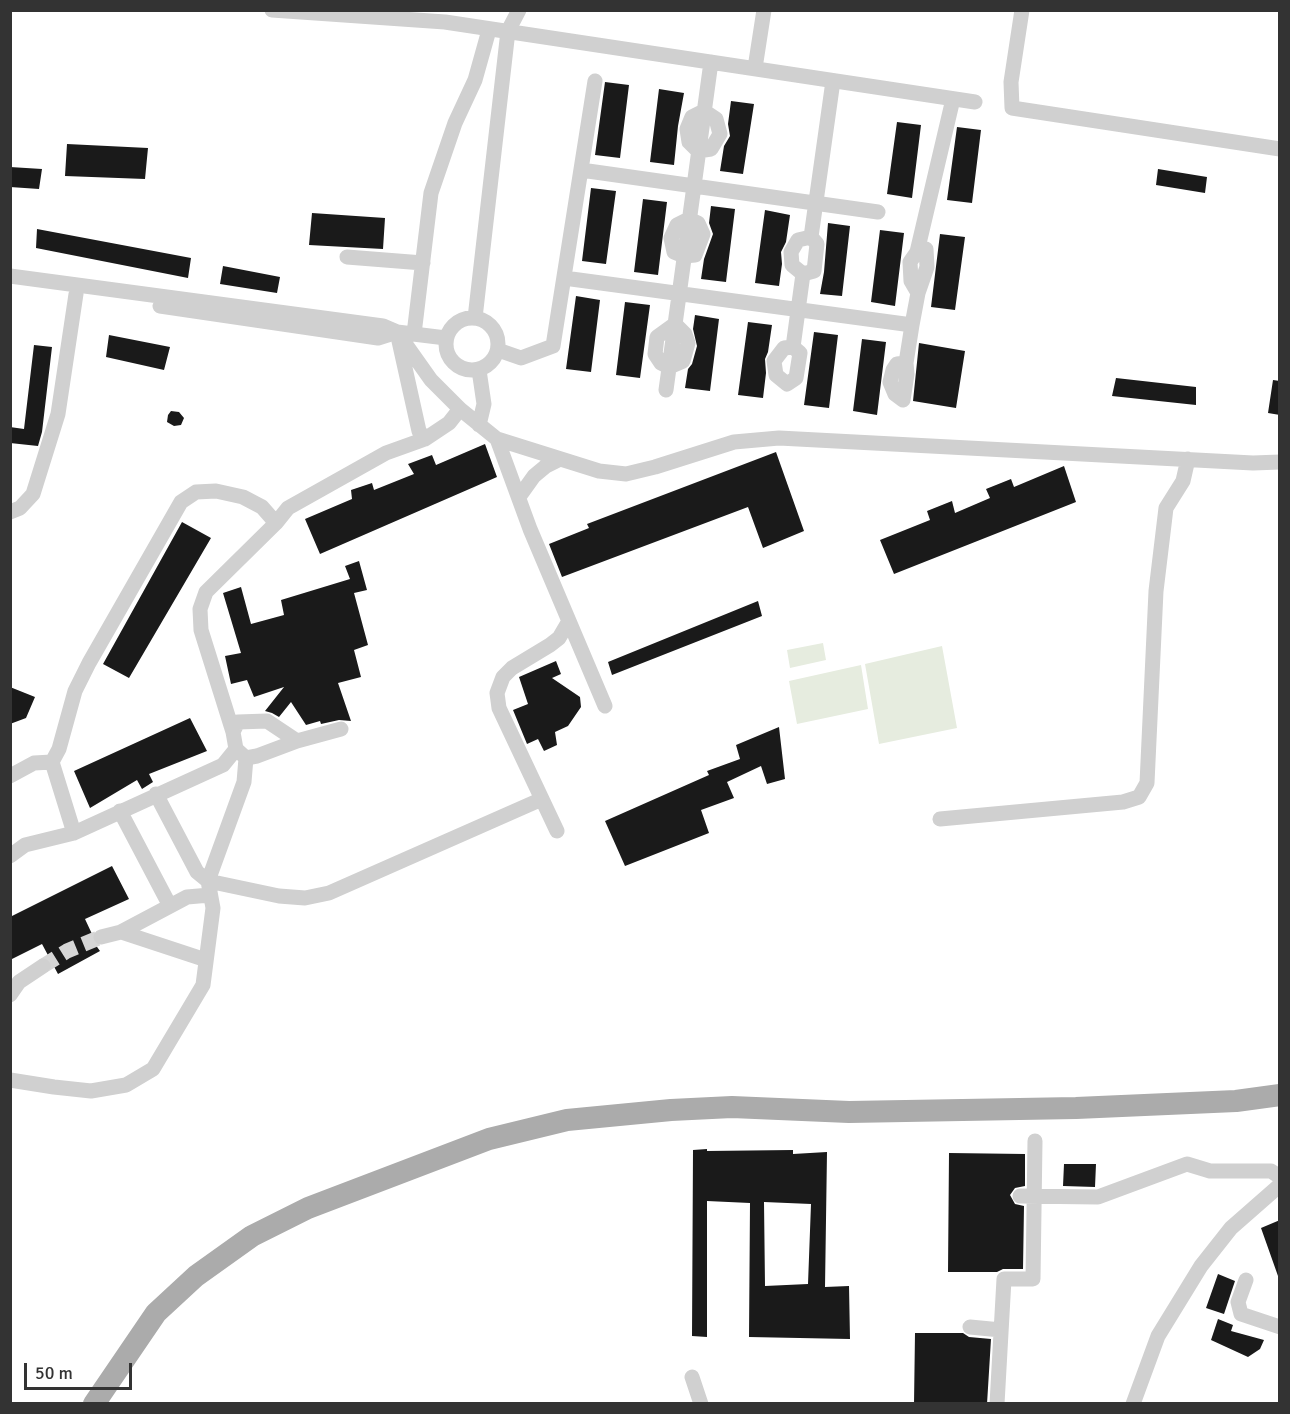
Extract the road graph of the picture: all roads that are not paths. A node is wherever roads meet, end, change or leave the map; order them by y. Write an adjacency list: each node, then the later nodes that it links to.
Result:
1 (272, 10): 5 (street)
2 (519, 10): 6 (street)
3 (764, 10): 8 (street)
4 (1022, 10): 13 (street)
5 (489, 30): 6 (street); 20 (street)
6 (508, 31): 7 (street); 28 (street)
7 (711, 62): 8 (street); 15 (street)
8 (755, 68): 10 (street)
9 (595, 81): 14 (street)
10 (833, 81): 11 (street); 16 (street)
11 (953, 99): 12 (street); 29 (street)
12 (975, 102)
13 (1280, 149)
14 (581, 170): 15 (street); 23 (street)
15 (694, 186): 16 (street); 26 (street)
16 (816, 203): 17 (street); 18 (street)
17 (878, 212)
18 (811, 237): 21 (street); 21 (street)
19 (347, 257): 20 (street)
20 (423, 263): 31 (street)
21 (803, 274): 27 (street)
22 (10, 276): 30 (street)
23 (564, 278): 26 (street); 34 (street)
24 (10, 286): 25 (street)
25 (76, 294): 30 (street); 46 (street)
26 (679, 294): 27 (street); 37 (street)
27 (798, 310): 29 (street); 33 (street)
28 (475, 318): 32 (street); 34 (street)
29 (912, 325): 35 (street)
30 (397, 332): 31 (street); 38 (street); 40 (street)
31 (414, 334): 32 (street)
32 (446, 338): 36 (street)
33 (793, 347)
34 (498, 350): 36 (street)
35 (906, 363)
36 (479, 370): 39 (street)
37 (666, 390)
38 (460, 410): 39 (street); 40 (street)
39 (479, 424): 41 (street)
40 (425, 438): 47 (street)
41 (497, 439): 42 (street); 45 (street)
42 (560, 459): 43 (street); 45 (street)
43 (1188, 459): 44 (street); 59 (street)
44 (1280, 462)
45 (519, 497): 48 (street)
46 (10, 512)
47 (276, 523): 51 (street); 54 (street)
48 (569, 621): 49 (street); 57 (street)
49 (605, 706)
50 (341, 729): 52 (street)
51 (233, 732): 52 (street); 53 (street)
52 (297, 741): 53 (street)
53 (241, 753): 56 (street); 64 (street)
54 (51, 762): 55 (street); 61 (street)
55 (10, 776)
56 (156, 794): 58 (street); 64 (street)
57 (542, 799): 60 (street); 64 (street)
58 (120, 811): 61 (street); 65 (street)
59 (940, 819)
60 (557, 831)
61 (74, 833): 62 (street)
62 (18, 845): 63 (street)
63 (10, 856)
64 (209, 888): 65 (street); 68 (street)
65 (170, 906): 66 (street)
66 (121, 932): 67 (street); 68 (street)
67 (101, 937)
68 (206, 960): 71 (street)
69 (43, 966): 70 (street)
70 (10, 995)
71 (10, 1080)
72 (1280, 1095): 82 (main road)
73 (1035, 1142): 76 (street)
74 (1280, 1177): 76 (street)
75 (1280, 1185): 85 (street)
76 (1027, 1196): 80 (street)
77 (1246, 1280): 79 (street)
78 (970, 1327): 80 (street)
79 (1280, 1327)
80 (1001, 1330): 84 (street)
81 (692, 1377): 83 (street)
82 (94, 1404)
83 (701, 1404)
84 (997, 1404)
85 (1133, 1404)

